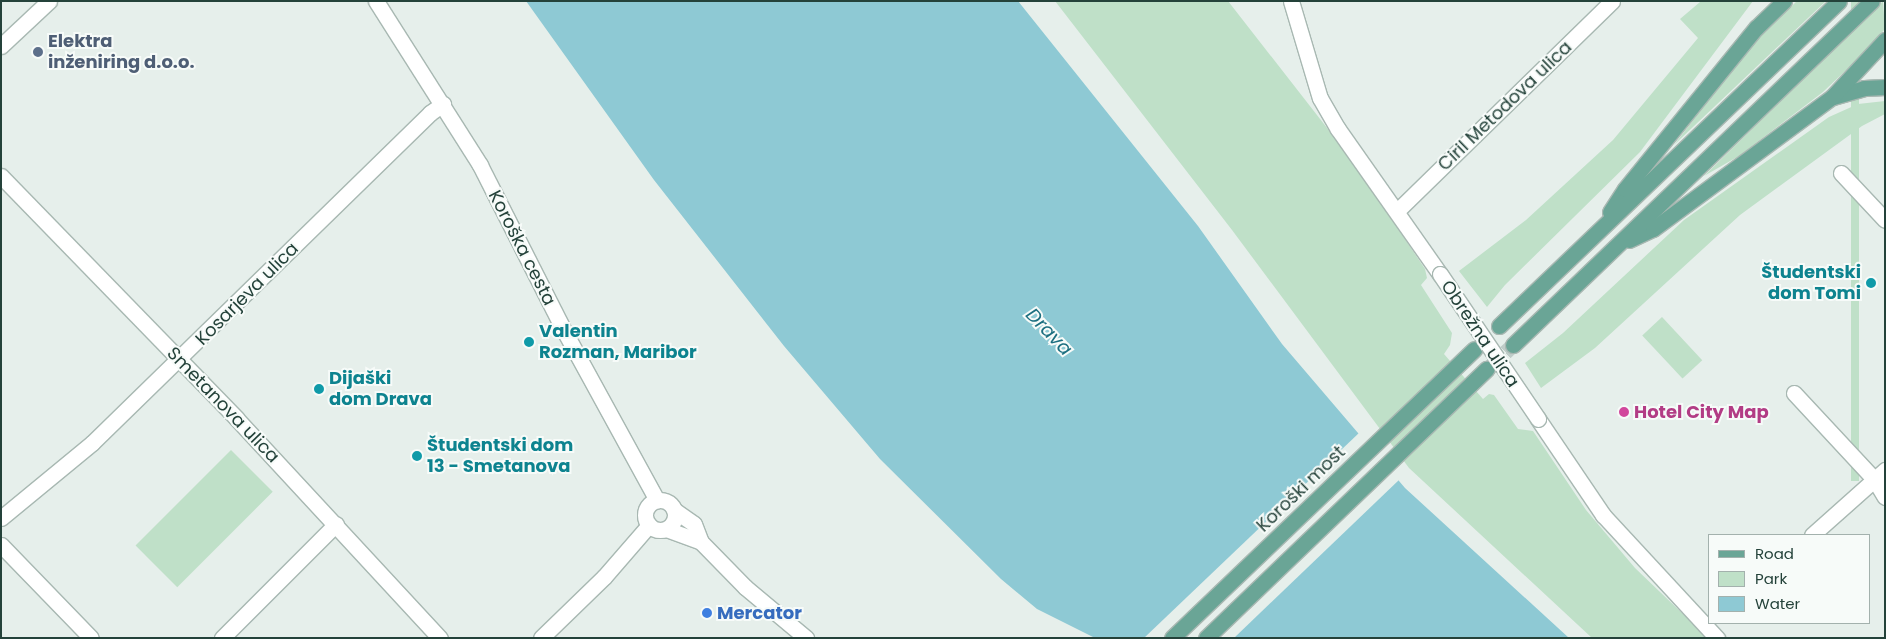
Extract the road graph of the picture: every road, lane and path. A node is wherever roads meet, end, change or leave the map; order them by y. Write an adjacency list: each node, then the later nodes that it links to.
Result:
1 (49, 1): 11 (street)
2 (376, 1): 14 (street, Koroška cesta)
3 (1291, 1): 17 (street, Obrežna ulica)
4 (1612, 1): 17 (street, Ciril Metodova ulica)
5 (1769, 1): 9 (main road)
6 (1784, 1): 9 (main road)
7 (1838, 1): 19 (main road)
8 (1872, 1): 20 (main road)
9 (1756, 28): 19 (main road)
10 (1885, 40): 13 (main road)
11 (1, 46)
12 (1885, 87): 13 (main road)
13 (1832, 97): 20 (main road)
14 (443, 104): 24 (street, Kosarjeva ulica); 29 (street, Koroška cesta)
15 (1841, 173): 18 (street)
16 (1, 176): 24 (street, Smetanova ulica)
17 (1398, 210): 38 (street, Obrežna ulica, bridge)
18 (1885, 220)
19 (1597, 232): 21 (main road)
20 (1617, 247): 22 (main road)
21 (1499, 326)
22 (1513, 345)
23 (1474, 349): 44 (main road, Koroški most)
24 (180, 360): 31 (street, Kosarjeva ulica); 32 (street, Smetanova ulica)
25 (1488, 369): 45 (main road)
26 (1794, 393): 27 (street)
27 (1880, 475): 28 (street); 35 (street)
28 (1885, 497)
29 (656, 500): 30 (street); 33 (street)
30 (674, 510): 34 (street); 36 (street)
31 (1, 518)
32 (336, 524): 40 (street); 41 (street, Smetanova ulica)
33 (648, 525): 34 (street); 42 (street)
34 (666, 529): 36 (street)
35 (1813, 534)
36 (701, 542): 43 (street)
37 (1, 545): 39 (street)
38 (1712, 630)
39 (91, 638)
40 (222, 638)
41 (440, 638)
42 (541, 638)
43 (806, 638)
44 (1172, 638)
45 (1206, 638)

